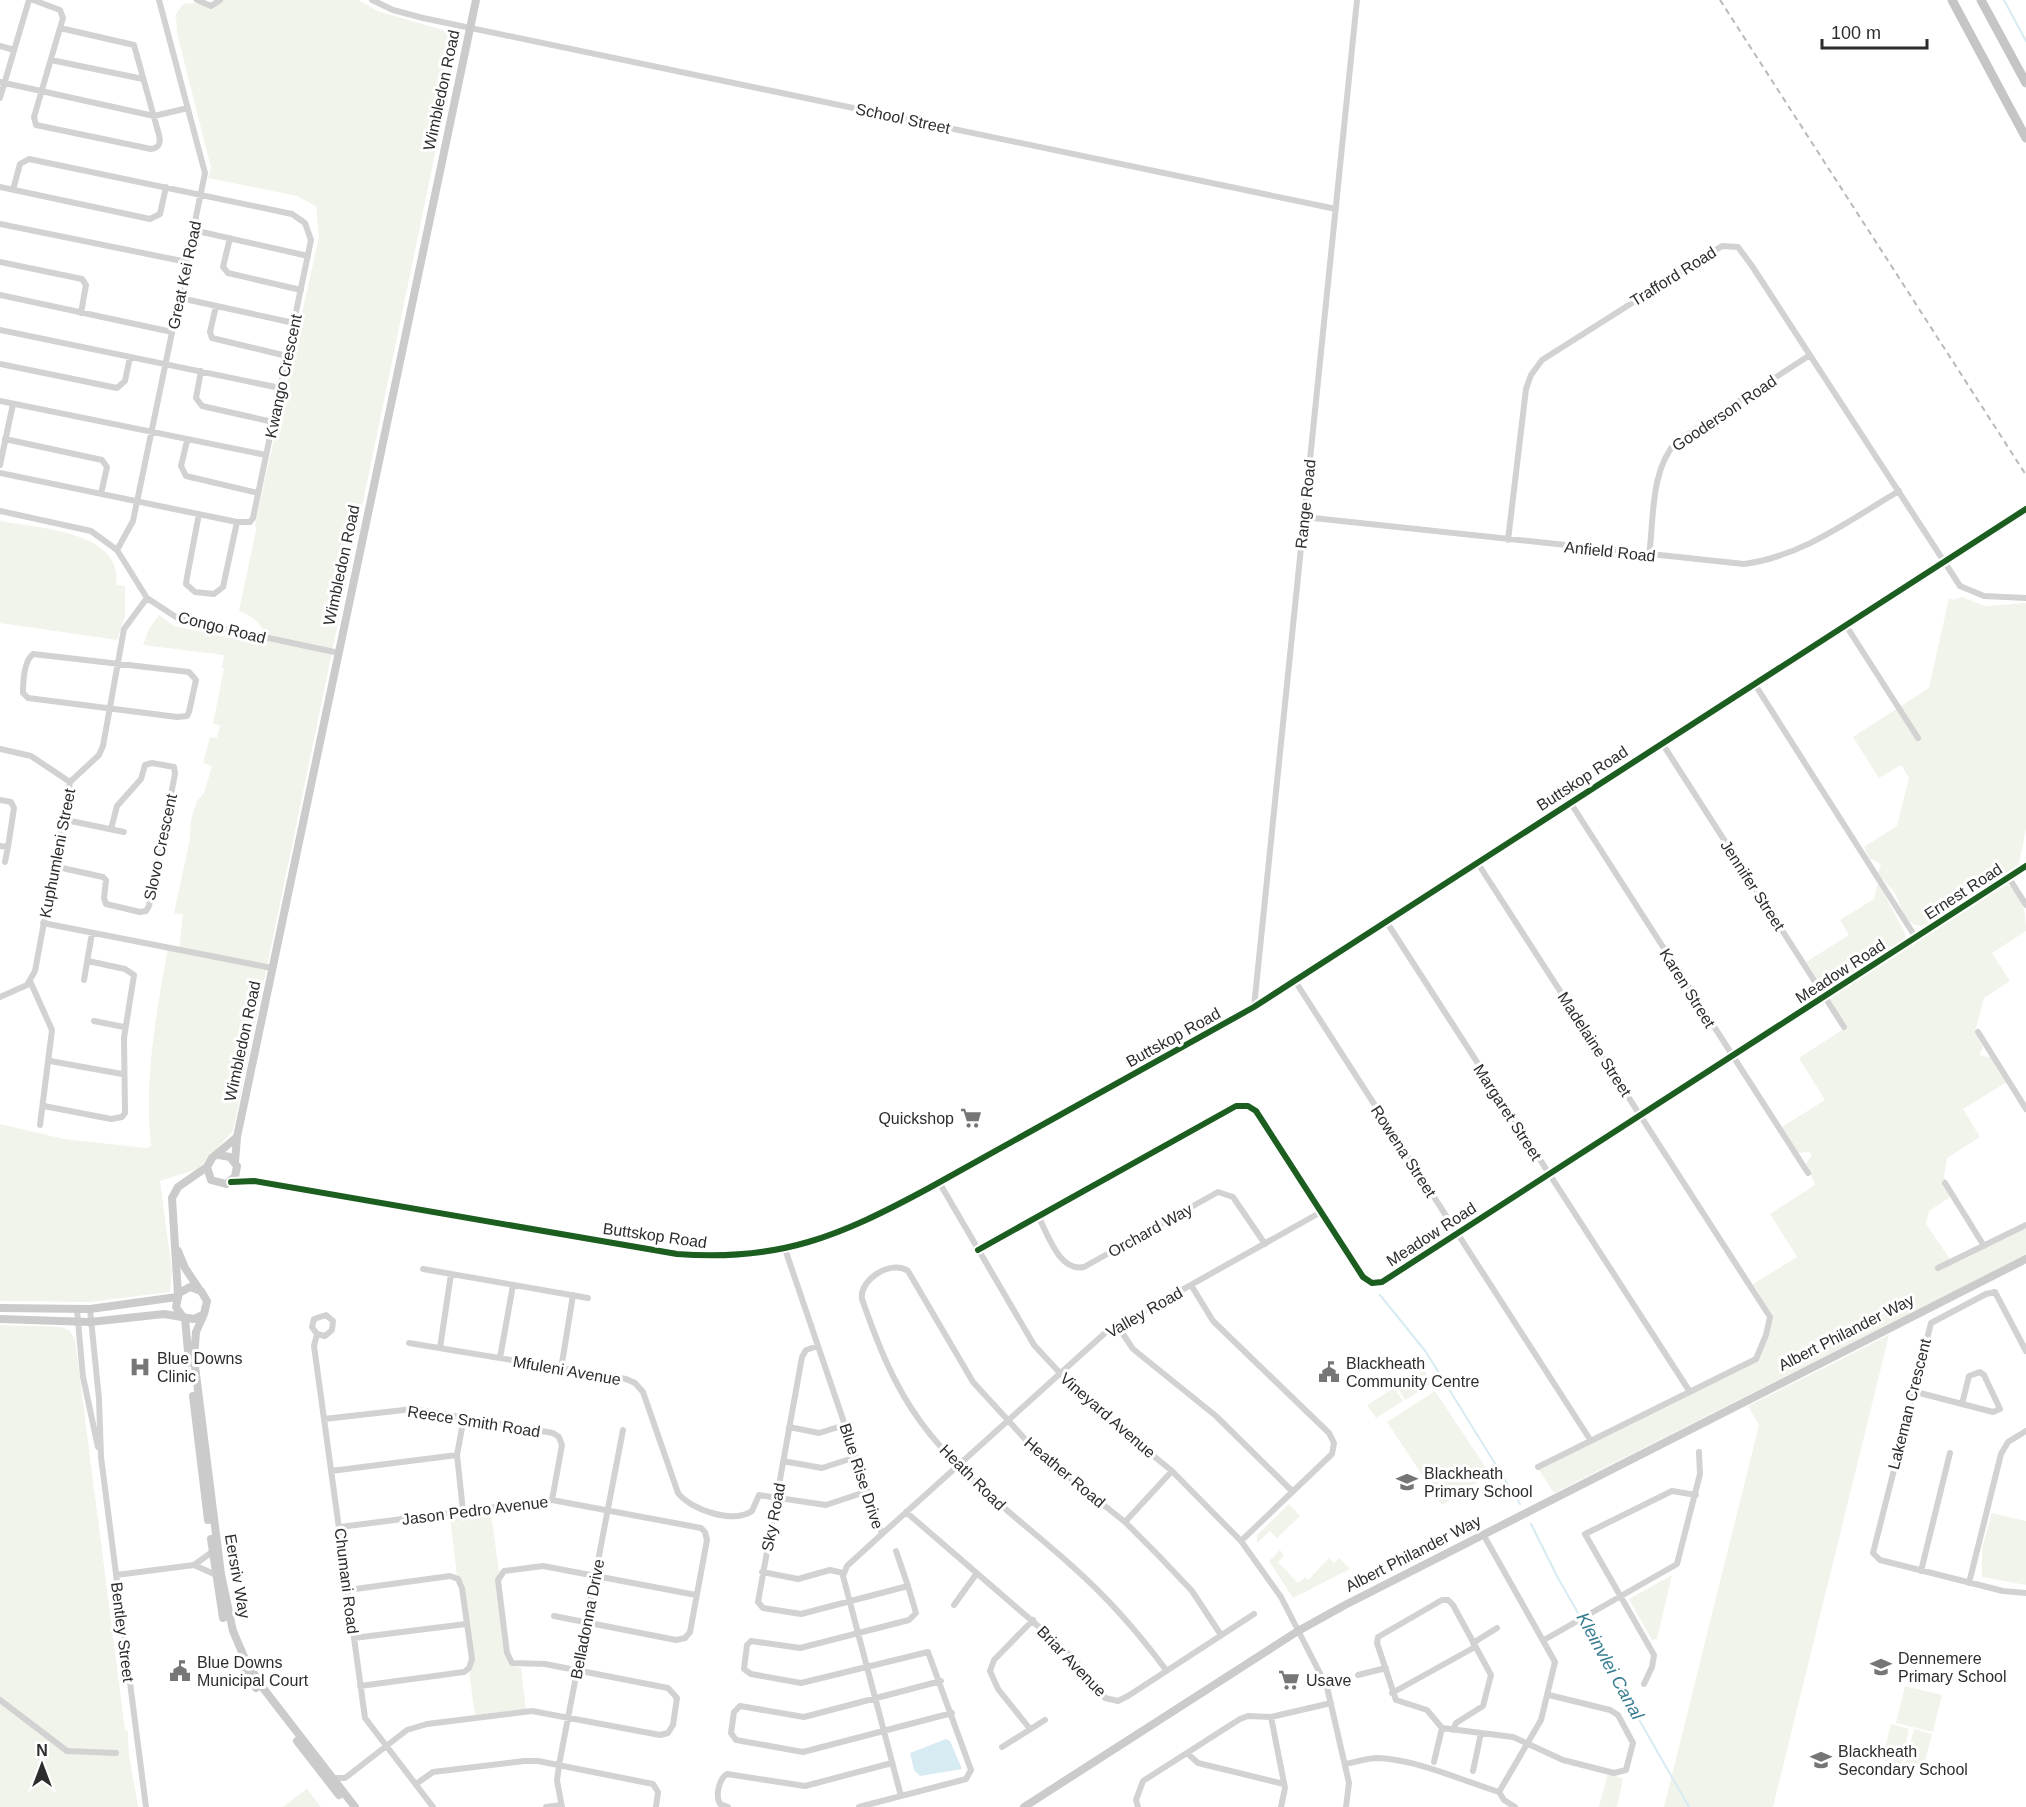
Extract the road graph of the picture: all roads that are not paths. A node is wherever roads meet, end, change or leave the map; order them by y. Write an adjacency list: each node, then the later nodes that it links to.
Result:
1 (31, 0): 11 (street); 13 (street)
2 (159, 0): 20 (street, Great Kei Road)
3 (197, 0): 4 (street)
4 (220, 0)
5 (372, 0): 10 (street, School Street)
6 (476, 0): 10 (street, Wimbledon Road)
7 (1357, 0): 27 (street, Range Road)
8 (1952, 0): 22 (main road)
9 (1981, 0): 17 (main road)
10 (470, 27): 27 (street, School Street); 74 (street, Wimbledon Road)
11 (60, 28): 14 (street); 15 (street)
12 (0, 46): 13 (street)
13 (14, 50): 16 (street)
14 (51, 60): 15 (street); 18 (street)
15 (144, 79): 21 (street)
16 (2, 83): 18 (street); 19 (street)
17 (2026, 83)
18 (41, 92): 21 (street); 21 (street)
19 (0, 98)
20 (188, 108): 21 (street); 26 (street, Great Kei Road)
21 (154, 116)
22 (2026, 138)
23 (0, 187): 25 (street)
24 (166, 187): 25 (street, Kwango Crescent); 25 (street); 26 (street, Kwango Crescent)
25 (13, 190)
26 (201, 195): 29 (street, Great Kei Road); 31 (street, Kwango Crescent)
27 (1336, 209): 65 (street, Range Road)
28 (0, 224): 33 (street)
29 (194, 230): 30 (street); 33 (street, Great Kei Road)
30 (230, 238): 31 (street); 34 (street)
31 (308, 255): 34 (street, Kwango Crescent)
32 (0, 262): 38 (street)
33 (187, 262): 36 (street, Great Kei Road)
34 (301, 290): 39 (street, Kwango Crescent)
35 (0, 295): 38 (street)
36 (180, 298): 37 (street); 41 (street, Great Kei Road)
37 (216, 306): 39 (street); 43 (street)
38 (81, 313): 41 (street)
39 (294, 322): 43 (street, Kwango Crescent)
40 (0, 330): 44 (street)
41 (172, 332): 46 (street, Great Kei Road)
42 (1810, 355): 58 (street, Trafford Road); 67 (street, Trafford Road); 69 (street, Gooderson Road)
43 (287, 356): 48 (street, Kwango Crescent)
44 (130, 357): 45 (street); 46 (street)
45 (0, 364)
46 (166, 364): 47 (street); 52 (street, Great Kei Road)
47 (201, 371): 48 (street); 51 (street)
48 (280, 388): 51 (street, Kwango Crescent)
49 (0, 401): 50 (street)
50 (12, 404): 52 (street); 53 (street)
51 (273, 422): 55 (street, Kwango Crescent)
52 (151, 433): 54 (street); 61 (street, Great Kei Road)
53 (5, 439): 56 (street); 60 (street)
54 (187, 441): 55 (street); 59 (street)
55 (266, 455): 59 (street, Kwango Crescent)
56 (0, 465)
57 (0, 473): 60 (street)
58 (1899, 491): 69 (street, Anfield Road); 70 (street, Trafford Road)
59 (258, 493): 66 (street, Kwango Crescent)
60 (102, 494): 61 (street)
61 (137, 501): 64 (street); 68 (street, Great Kei Road)
62 (2026, 509): 70 (street, Buttskop Road)
63 (0, 511): 68 (street, Congo Road)
64 (199, 514): 66 (street); 66 (street)
65 (1304, 517): 67 (street, Anfield Road); 106 (street, Range Road)
66 (237, 522)
67 (1508, 540): 69 (street, Anfield Road)
68 (117, 550): 71 (street, Congo Road)
69 (1649, 556)
70 (1943, 561): 72 (street, Trafford Road); 73 (street, Buttskop Road)
71 (147, 597): 74 (street, Congo Road); 75 (street, Kuphumleni Street)
72 (2026, 598)
73 (1845, 624): 76 (street, Buttskop Road); 78 (street)
74 (339, 653): 100 (street, Wimbledon Road)
75 (117, 662): 77 (street, Kuphumleni Street); 77 (street); 77 (street)
76 (1754, 683): 79 (street, Buttskop Road); 98 (street)
77 (110, 708): 81 (street, Kuphumleni Street)
78 (1918, 738)
79 (1662, 743): 83 (street, Buttskop Road); 105 (street, Jennifer Street)
80 (0, 749): 81 (street)
81 (70, 782): 84 (street, Kuphumleni Street)
82 (0, 800): 88 (street)
83 (1570, 802): 90 (street, Buttskop Road); 111 (street, Karen Street)
84 (61, 819): 85 (street); 91 (street, Kuphumleni Street)
85 (111, 829): 86 (street); 91 (street, Slovo Crescent)
86 (124, 832)
87 (0, 846): 88 (street)
88 (8, 847): 89 (street)
89 (5, 862)
90 (1477, 862): 95 (street, Buttskop Road); 116 (street, Madelaine Street)
91 (53, 866): 96 (street, Kuphumleni Street)
92 (2026, 866): 93 (street, Ernest Road)
93 (2009, 878): 94 (street); 98 (street, Ernest Road)
94 (2026, 905)
95 (1386, 921): 103 (street, Buttskop Road); 123 (street, Margaret Street)
96 (44, 923): 97 (street); 102 (street, Kuphumleni Street)
97 (92, 933): 99 (street); 100 (street)
98 (1916, 938): 105 (street, Meadow Road)
99 (88, 961): 101 (street); 108 (street)
100 (272, 968): 118 (street, Wimbledon Road)
101 (84, 980)
102 (30, 981): 104 (street); 112 (street)
103 (1295, 981): 106 (street, Buttskop Road); 133 (street, Rowena Street)
104 (0, 997)
105 (1825, 997): 109 (street, Jennifer Street); 111 (street, Meadow Road)
106 (1254, 1007): 127 (street, Buttskop Road)
107 (94, 1021): 108 (street)
108 (124, 1027): 113 (street)
109 (1844, 1027)
110 (1978, 1032): 115 (street)
111 (1732, 1057): 116 (street, Meadow Road); 122 (street, Karen Street)
112 (50, 1062): 113 (street); 114 (street)
113 (123, 1074): 114 (street)
114 (44, 1106): 117 (street)
115 (2026, 1109)
116 (1640, 1114): 123 (street, Meadow Road); 168 (street, Madelaine Street)
117 (40, 1125)
118 (237, 1137): 119 (street); 120 (street, Wimbledon Road)
119 (219, 1155): 120 (street); 121 (street)
120 (236, 1165): 124 (street, Buttskop Road); 126 (street)
121 (207, 1167): 125 (street); 128 (street)
122 (1808, 1173)
123 (1548, 1174): 133 (street, Meadow Road); 168 (street, Margaret Street)
124 (254, 1181): 126 (street, Buttskop Road); 137 (street, Buttskop Road)
125 (213, 1182): 126 (street); 128 (street)
126 (231, 1182)
127 (939, 1182): 137 (street, Buttskop Road); 138 (street, Vineyard Avenue)
128 (185, 1183): 136 (street)
129 (1945, 1183): 135 (street)
130 (1321, 1212): 131 (street, Meadow Road); 133 (street, Meadow Road); 134 (street, Valley Road)
131 (1038, 1216): 134 (street, Orchard Way); 138 (street, Meadow Road)
132 (2026, 1225): 135 (street)
133 (1457, 1233): 179 (street, Rowena Street)
134 (1264, 1244): 145 (street, Valley Road)
135 (1984, 1246): 141 (street)
136 (176, 1248): 146 (street); 148 (street)
137 (785, 1249): 161 (street, Blue Rise Drive)
138 (978, 1250): 166 (street, Vineyard Avenue)
139 (2026, 1259): 201 (street, Albert Philander Way)
140 (904, 1268): 174 (street, Heather Road); 186 (street, Heath Road)
141 (1938, 1268)
142 (423, 1269): 143 (street)
143 (451, 1274): 144 (street); 162 (street)
144 (513, 1285): 147 (street); 164 (street)
145 (1191, 1285): 158 (street, Valley Road); 191 (street)
146 (200, 1290): 148 (street); 153 (street)
147 (573, 1295): 149 (street); 165 (street)
148 (177, 1296): 151 (street); 154 (street)
149 (588, 1298)
150 (0, 1308): 152 (street)
151 (90, 1309): 152 (street); 157 (street, Bentley Street)
152 (77, 1310): 156 (street, Bentley Street)
153 (204, 1314): 154 (street); 267 (street, Eersriv Way)
154 (184, 1317): 157 (street); 206 (street, Eersriv Way)
155 (0, 1319): 156 (street)
156 (77, 1322): 157 (street); 170 (street, Bentley Street)
157 (90, 1322): 169 (street, Bentley Street)
158 (1117, 1325): 166 (street, Valley Road); 191 (street)
159 (317, 1334): 173 (street, Chumani Road)
160 (409, 1343): 162 (street, Mfuleni Avenue)
161 (818, 1346): 175 (street, Blue Rise Drive); 176 (street, Sky Road)
162 (440, 1348): 164 (street, Mfuleni Avenue)
163 (2026, 1350): 167 (street, Lakeman Crescent)
164 (500, 1358): 165 (street, Mfuleni Avenue)
165 (561, 1369): 193 (street, Mfuleni Avenue)
166 (1059, 1374): 174 (street, Valley Road); 189 (street, Vineyard Avenue)
167 (1912, 1391): 171 (street); 208 (street, Lakeman Crescent)
168 (1690, 1392): 179 (street)
169 (99, 1399): 170 (street); 183 (street, Bentley Street)
170 (87, 1401): 183 (street, Bentley Street)
171 (1962, 1404): 171 (street)
172 (464, 1417): 173 (street, Reece Smith Road); 182 (street); 194 (street, Reece Smith Road)
173 (324, 1419): 188 (street, Chumani Road)
174 (1008, 1420): 186 (street, Valley Road); 198 (street, Heather Road)
175 (845, 1425): 176 (street); 184 (street, Blue Rise Drive)
176 (789, 1427): 185 (street, Sky Road)
177 (623, 1430): 196 (street, Belladonna Drive)
178 (2026, 1431): 215 (street)
179 (1591, 1441): 187 (street)
180 (1699, 1452): 192 (street)
181 (1950, 1453): 208 (street)
182 (457, 1455): 188 (street); 195 (street)
183 (101, 1457): 213 (street, Bentley Street)
184 (856, 1457): 185 (street); 190 (street, Blue Rise Drive)
185 (783, 1461): 193 (street, Sky Road)
186 (959, 1465): 197 (street, Valley Road); 238 (street, Heath Road)
187 (1539, 1467)
188 (331, 1471): 199 (street, Chumani Road)
189 (1172, 1471): 198 (street); 204 (street, Vineyard Avenue)
190 (868, 1491): 193 (street); 200 (street, Blue Rise Drive)
191 (1292, 1491): 204 (street)
192 (1696, 1495): 202 (street); 220 (street)
193 (776, 1497): 209 (street, Sky Road)
194 (552, 1500): 195 (street, Jason Pedro Avenue); 196 (street, Jason Pedro Avenue)
195 (463, 1511): 199 (street, Jason Pedro Avenue)
196 (609, 1511): 214 (street, Belladonna Drive); 219 (street, Jason Pedro Avenue)
197 (906, 1512): 200 (street, Valley Road); 212 (street, Briar Avenue)
198 (1125, 1522): 231 (street, Heather Road)
199 (340, 1527): 217 (street, Chumani Road)
200 (882, 1533): 210 (street, Blue Rise Drive)
201 (1483, 1534): 229 (street, Albert Philander Way); 233 (street)
202 (1585, 1534): 203 (street); 220 (street)
203 (1576, 1538)
204 (1241, 1541): 229 (street, Vineyard Avenue)
205 (896, 1551): 216 (street)
206 (212, 1552): 207 (street); 211 (street, Eersriv Way)
207 (194, 1565): 211 (street); 213 (street)
208 (1921, 1570): 215 (street)
209 (762, 1572): 210 (street); 221 (street, Sky Road)
210 (843, 1573): 221 (street)
211 (214, 1574): 276 (street, Eersriv Way)
212 (977, 1574): 222 (street); 225 (street, Briar Avenue)
213 (116, 1575): 275 (street, Bentley Street)
214 (596, 1575): 219 (street); 226 (street, Belladonna Drive); 237 (street)
215 (1969, 1582): 218 (street)
216 (908, 1586): 221 (street, Sky Road); 230 (street)
217 (348, 1590): 227 (street); 232 (street, Chumani Road)
218 (2026, 1593)
219 (696, 1595): 226 (street)
220 (1621, 1596): 233 (street); 241 (street)
221 (849, 1601): 230 (street)
222 (954, 1605)
223 (1254, 1614): 231 (street, Briar Avenue)
224 (554, 1616): 226 (street)
225 (1032, 1620): 238 (street, Briar Avenue); 253 (street)
226 (586, 1623): 237 (street, Belladonna Drive)
227 (466, 1624): 232 (street); 242 (street)
228 (1497, 1628): 234 (street)
229 (1298, 1631): 247 (street, Vineyard Avenue); 283 (street, Albert Philander Way)
230 (858, 1634): 235 (street); 235 (street)
231 (1221, 1635): 238 (street, Briar Avenue)
232 (354, 1638): 242 (street, Chumani Road)
233 (1544, 1640): 244 (street)
234 (1474, 1645): 236 (street); 243 (street); 254 (street)
235 (867, 1666): 240 (street); 245 (street)
236 (1386, 1668): 239 (street); 243 (street)
237 (577, 1670): 250 (street, Belladonna Drive); 250 (street)
238 (1166, 1670)
239 (1358, 1674)
240 (941, 1681): 245 (street); 248 (street)
241 (1644, 1683)
242 (360, 1686): 258 (street, Chumani Road)
243 (1392, 1693): 252 (street)
244 (1548, 1695): 257 (street); 257 (street)
245 (875, 1698): 255 (street); 255 (street)
246 (0, 1700): 260 (street)
247 (1331, 1703): 249 (street); 264 (street, Vineyard Avenue)
248 (952, 1713): 255 (street); 273 (street)
249 (1271, 1717): 261 (street); 270 (street)
250 (568, 1718): 258 (street); 265 (street, Belladonna Drive)
251 (1045, 1720): 253 (street)
252 (1442, 1728): 254 (street); 262 (street)
253 (1030, 1729): 259 (street)
254 (1453, 1730): 256 (street)
255 (884, 1731): 263 (street)
256 (1481, 1733): 257 (street); 266 (street)
257 (1528, 1743): 272 (street)
258 (385, 1747): 268 (street); 269 (street, Chumani Road)
259 (1002, 1747)
260 (116, 1753)
261 (1187, 1753): 270 (street); 284 (street)
262 (1434, 1762)
263 (892, 1763): 273 (street); 281 (street)
264 (1345, 1764): 272 (street); 286 (street, Vineyard Avenue)
265 (559, 1765): 269 (street); 274 (street, Belladonna Drive); 280 (street)
266 (1473, 1771)
267 (334, 1778): 268 (street); 271 (street, Eersriv Way)
268 (345, 1778): 271 (street)
269 (416, 1784): 278 (street, Chumani Road)
270 (1284, 1784): 285 (street)
271 (344, 1792): 277 (street, Eersriv Way)
272 (1499, 1792): 287 (street)
273 (901, 1796): 282 (street)
274 (562, 1806): 279 (street)
275 (146, 1807)
276 (349, 1807)
277 (355, 1807)
278 (433, 1807)
279 (546, 1807)
280 (656, 1807)
281 (728, 1807)
282 (859, 1807)
283 (1024, 1807)
284 (1138, 1807)
285 (1281, 1807)
286 (1346, 1807)
287 (1515, 1807)

